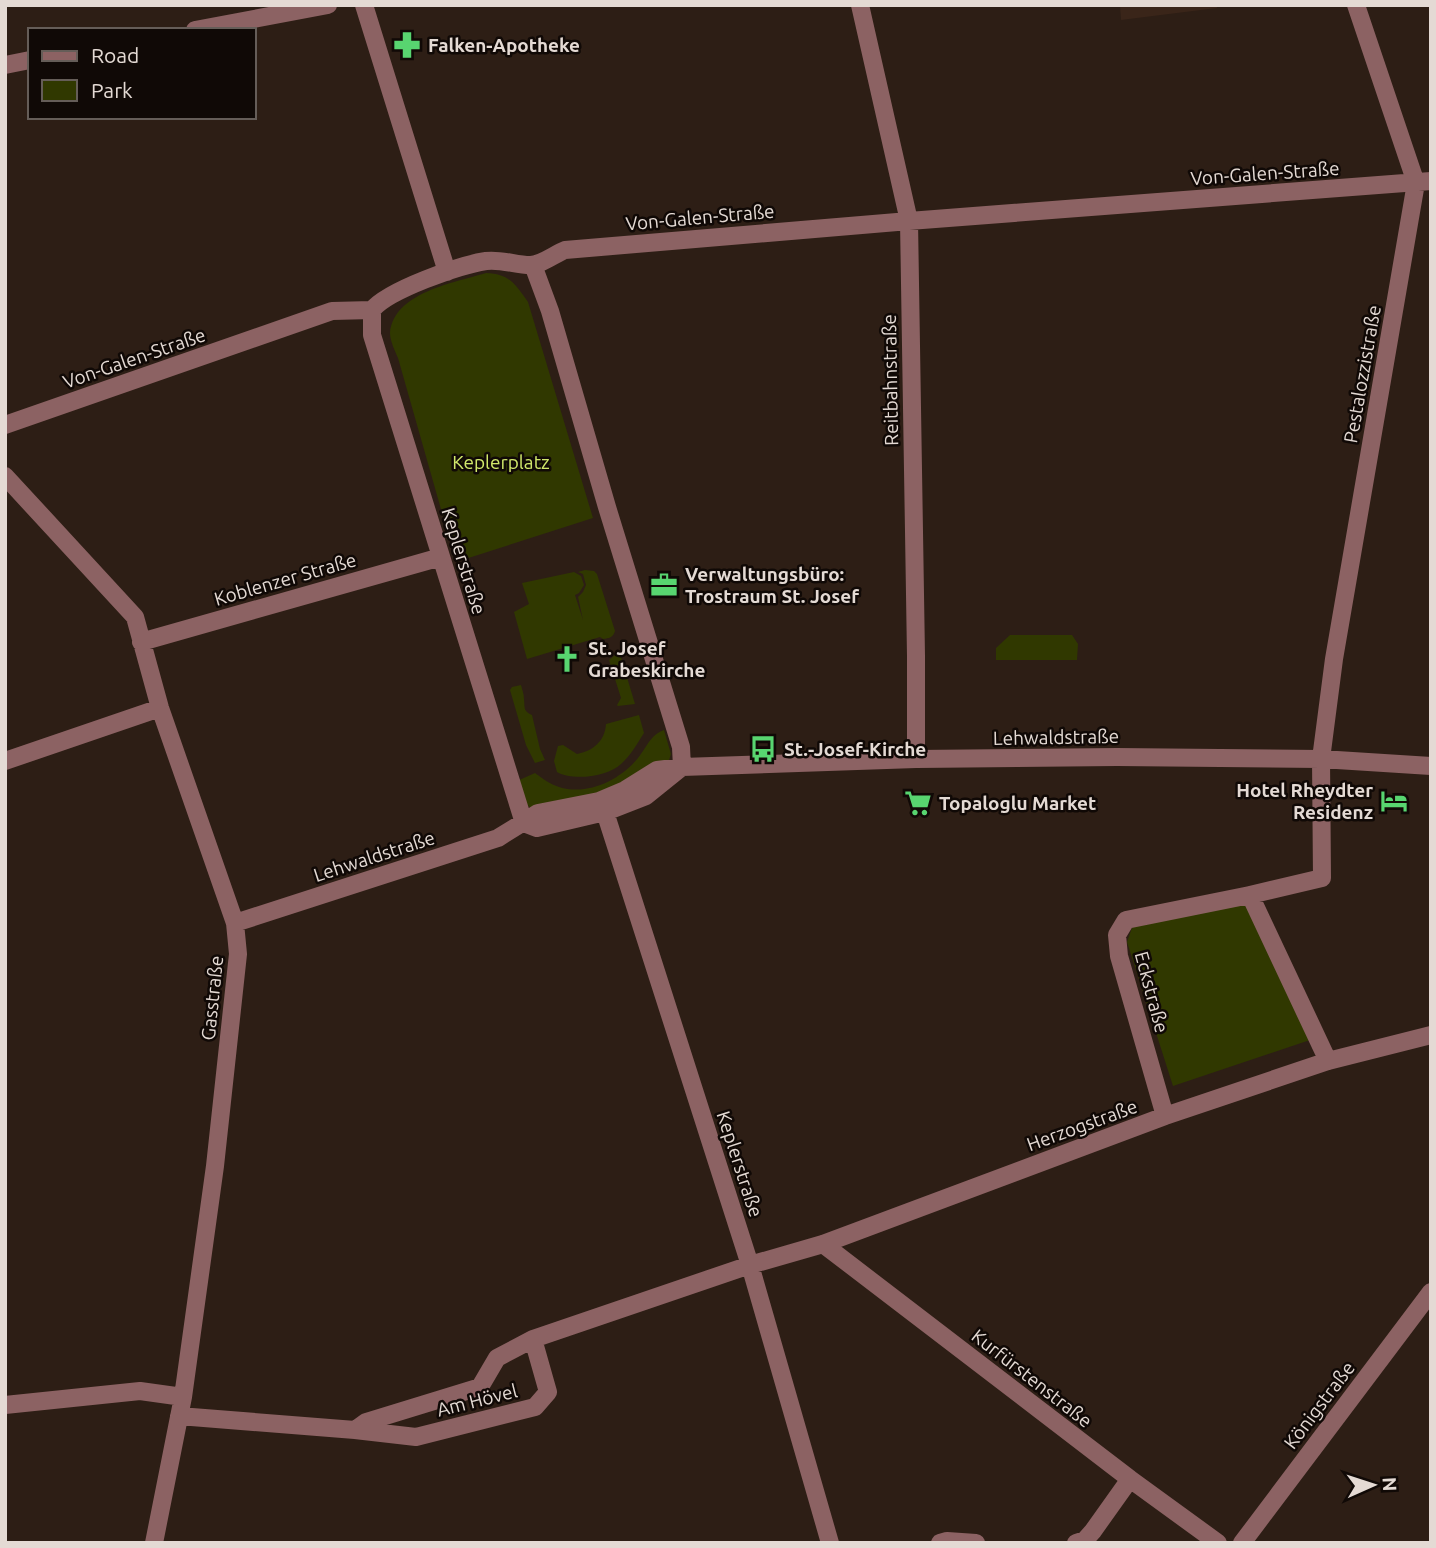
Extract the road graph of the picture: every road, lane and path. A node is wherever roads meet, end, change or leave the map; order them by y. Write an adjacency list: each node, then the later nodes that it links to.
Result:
1 (328, 5): 5 (street)
2 (364, 5): 11 (street)
3 (860, 5): 9 (street, Reitbahnstraße)
4 (1356, 5): 8 (street, Pestalozzistraße)
5 (206, 28)
6 (28, 60): 7 (street)
7 (5, 65)
8 (1424, 182): 9 (street, Von-Galen-Straße); 19 (street, Pestalozzistraße)
9 (909, 221): 10 (street, Von-Galen-Straße); 18 (street, Reitbahnstraße)
10 (533, 265): 11 (street); 22 (street)
11 (447, 272): 12 (street)
12 (372, 310): 13 (street, Von-Galen-Straße); 15 (street, Keplerstraße)
13 (5, 425)
14 (5, 476): 16 (street, Gasstraße)
15 (441, 557): 16 (street, Koblenzer Straße); 24 (street, Keplerstraße)
16 (141, 642): 17 (street, Gasstraße)
17 (160, 708): 20 (street); 26 (street, Gasstraße)
18 (916, 759): 19 (street, Lehwaldstraße); 22 (street, Lehwaldstraße)
19 (1321, 759): 21 (street, Lehwaldstraße); 25 (street, Pestalozzistraße)
20 (5, 761)
21 (1431, 766)
22 (682, 767): 23 (street, Lehwaldstraße)
23 (602, 806): 24 (street, Lehwaldstraße); 31 (street, Keplerstraße)
24 (524, 822): 26 (street, Lehwaldstraße)
25 (1251, 895): 28 (street); 29 (street, Eckstraße)
26 (235, 923): 34 (street, Gasstraße)
27 (1431, 1035): 28 (street, Herzogstraße)
28 (1328, 1061): 29 (street, Herzogstraße)
29 (1165, 1116): 30 (street, Herzogstraße)
30 (823, 1244): 31 (street, Herzogstraße); 38 (street, Kurfürstenstraße)
31 (750, 1265): 33 (street, Am Hövel); 40 (street, Keplerstraße)
32 (1431, 1292): 45 (street, Königstraße)
33 (533, 1339): 37 (street, Am Hövel); 37 (street, Am Hövel)
34 (183, 1397): 35 (street); 36 (street, Gasstraße)
35 (5, 1405)
36 (179, 1416): 37 (street, Am Hövel); 39 (street, Gasstraße)
37 (355, 1430)
38 (1130, 1479): 43 (street); 44 (street, Kurfürstenstraße)
39 (154, 1543)
40 (830, 1543)
41 (940, 1543): 42 (street)
42 (976, 1543)
43 (1076, 1543)
44 (1218, 1543)
45 (1242, 1543)

